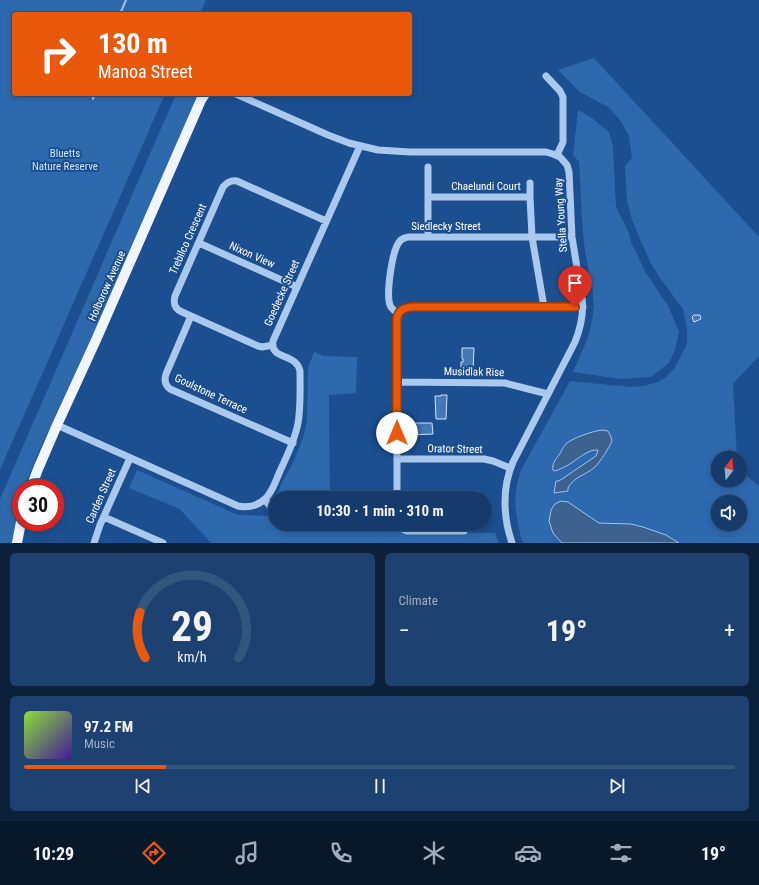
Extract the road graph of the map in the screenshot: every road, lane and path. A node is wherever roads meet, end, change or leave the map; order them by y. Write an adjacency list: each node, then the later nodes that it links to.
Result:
1 (546, 76): 5 (street)
2 (204, 96): 23 (main road, Holborow Avenue)
3 (241, 96): 4 (street)
4 (360, 146): 5 (street); 10 (street, Goedecke Street)
5 (557, 155): 13 (street, Stella Young Way)
6 (428, 167): 8 (street)
7 (530, 183): 9 (street, Chaelundi Court)
8 (428, 197): 9 (street, Chaelundi Court); 11 (street)
9 (530, 198): 12 (street)
10 (326, 221): 14 (street, Trebilco Crescent); 15 (street, Goedecke Street)
11 (428, 237): 12 (street, Siedlecky Street); 18 (street, Siedlecky Street)
12 (532, 237): 13 (street, Siedlecky Street); 16 (street)
13 (572, 237): 17 (street, Stella Young Way)
14 (199, 243): 15 (street, Nixon View); 19 (street, Trebilco Crescent)
15 (297, 286): 20 (street, Goedecke Street)
16 (544, 307): 17 (street); 18 (street)
17 (583, 307): 22 (street, Stella Young Way)
18 (399, 314): 21 (street)
19 (191, 316): 20 (street, Trebilco Crescent); 24 (street, Goulstone Terrace)
20 (273, 345): 24 (street)
21 (397, 382): 22 (street, Musidlak Rise); 26 (street)
22 (548, 394): 27 (street, Stella Young Way)
23 (57, 426): 25 (street); 28 (main road, Holborow Avenue)
24 (292, 443): 30 (street)
25 (130, 458): 30 (street); 32 (street, Carden Street)
26 (397, 459): 27 (street, Orator Street); 29 (street)
27 (510, 468): 37 (street, Stella Young Way)
28 (34, 479)
29 (397, 491)
30 (265, 500): 31 (street)
31 (268, 504)
32 (104, 516): 35 (street, Carden Street); 36 (street)
33 (19, 531): 34 (main road)
34 (17, 543)
35 (94, 543)
36 (164, 543)
37 (512, 543)

